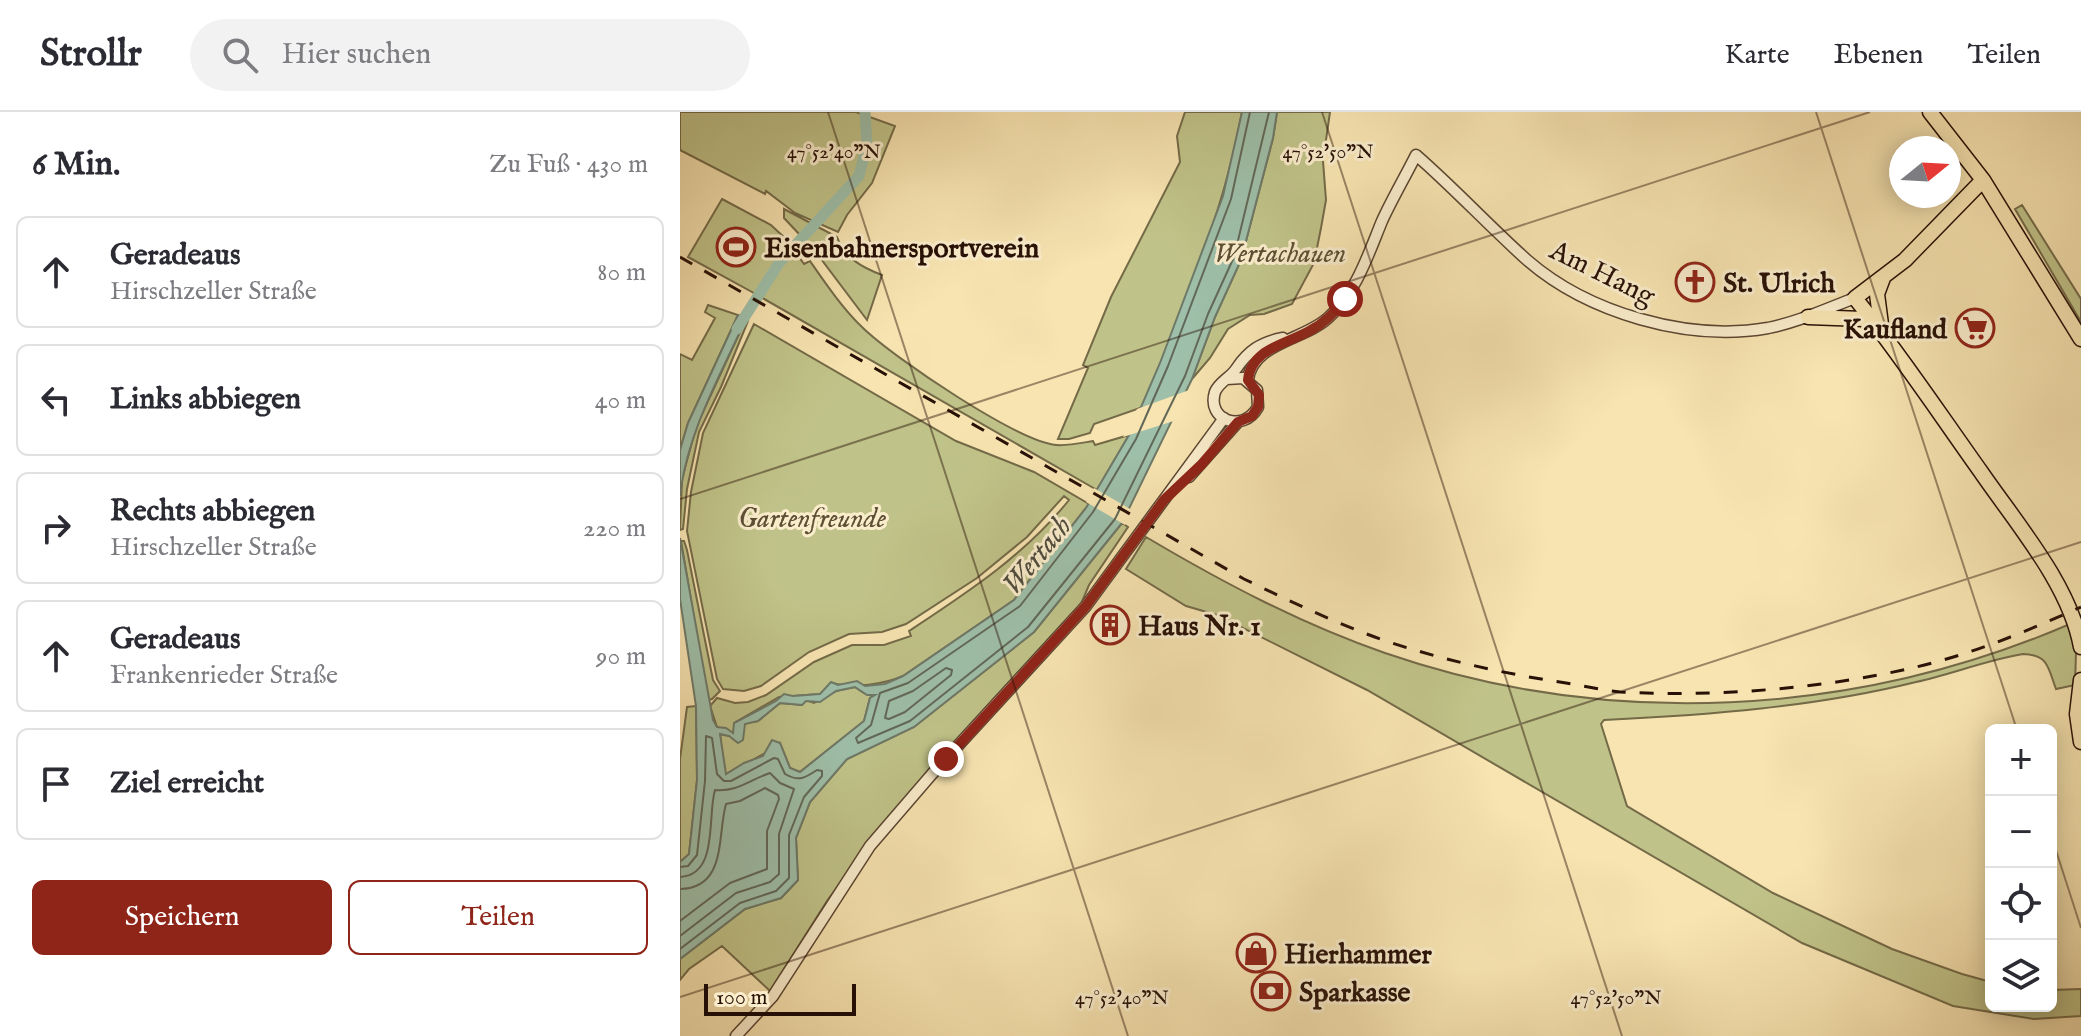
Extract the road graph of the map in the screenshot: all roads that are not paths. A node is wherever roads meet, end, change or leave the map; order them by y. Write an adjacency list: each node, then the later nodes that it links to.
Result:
1 (1930, 112): 2 (main road)
2 (1983, 180): 3 (main road); 7 (main road)
3 (1885, 275): 4 (main road); 6 (main road)
4 (1855, 298): 5 (street, Am Hang); 6 (main road)
5 (1808, 317): 6 (main road); 8 (street, Am Hang)
6 (1879, 330): 14 (main road)
7 (2081, 339)
8 (1254, 354): 9 (street); 10 (street)
9 (1227, 379): 10 (street); 11 (street)
10 (1248, 380): 12 (street)
11 (1224, 418): 12 (street); 13 (street)
12 (1238, 422): 13 (street)
13 (1216, 440): 17 (street)
14 (2081, 647)
15 (2081, 680): 16 (main road)
16 (2081, 742)
17 (736, 1036)

